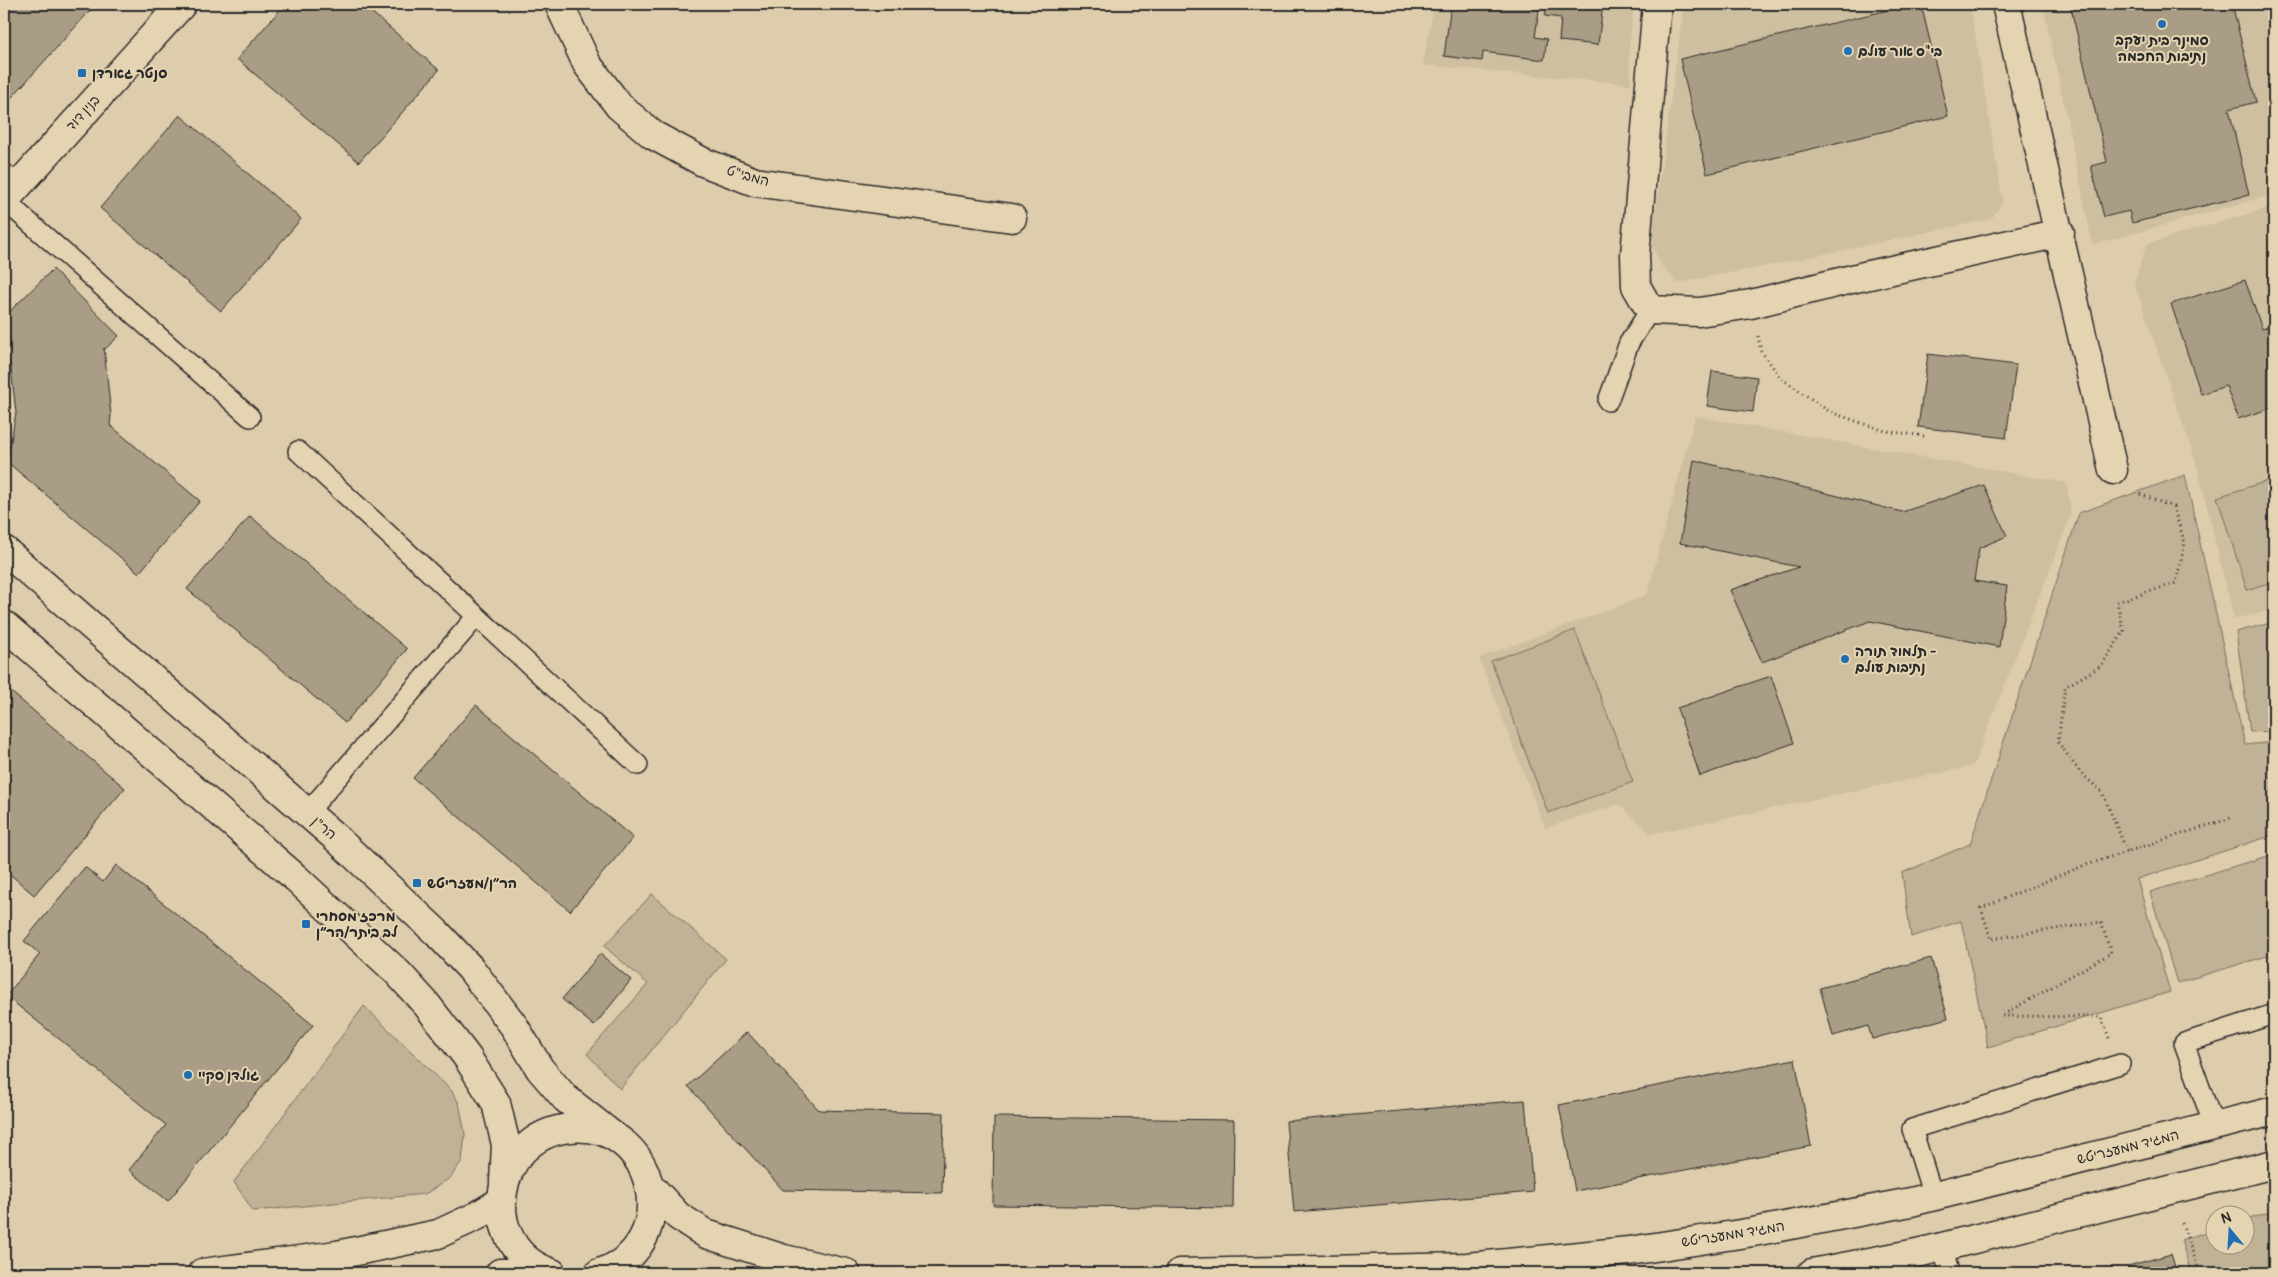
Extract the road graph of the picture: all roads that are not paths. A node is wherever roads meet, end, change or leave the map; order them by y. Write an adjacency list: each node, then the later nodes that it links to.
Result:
1 (182, 4): 5 (street, בנין דוד)
2 (559, 4): 6 (street, המבי"ט)
3 (1657, 4): 8 (street)
4 (2006, 4): 7 (street)
5 (7, 190): 10 (lane)
6 (1012, 218)
7 (2060, 233): 8 (street); 12 (street)
8 (1650, 310): 9 (lane)
9 (1608, 401)
10 (250, 417)
11 (298, 451): 14 (lane)
12 (2113, 470)
13 (4, 550): 17 (street, הר"ן)
14 (477, 616): 16 (lane); 17 (lane)
15 (4, 625): 25 (street)
16 (638, 765)
17 (307, 813): 22 (street, הר"ן)
18 (2274, 1014): 21 (lane)
19 (2120, 1064): 26 (lane)
20 (2274, 1111): 21 (street, המגיד ממעזריטש)
21 (2214, 1126): 26 (street, המגיד ממעזריטש)
22 (613, 1136): 24 (street, הר"ן); 25 (street)
23 (2274, 1164): 27 (street)
24 (651, 1187): 28 (street); 33 (street)
25 (502, 1191): 29 (street); 32 (street)
26 (1933, 1196): 34 (street, המגיד ממעזריטש)
27 (1942, 1247): 35 (street); 36 (lane)
28 (613, 1272)
29 (202, 1273)
30 (500, 1273): 31 (street)
31 (506, 1273)
32 (552, 1273)
33 (846, 1273)
34 (1180, 1273)
35 (1812, 1273)
36 (1949, 1273)

